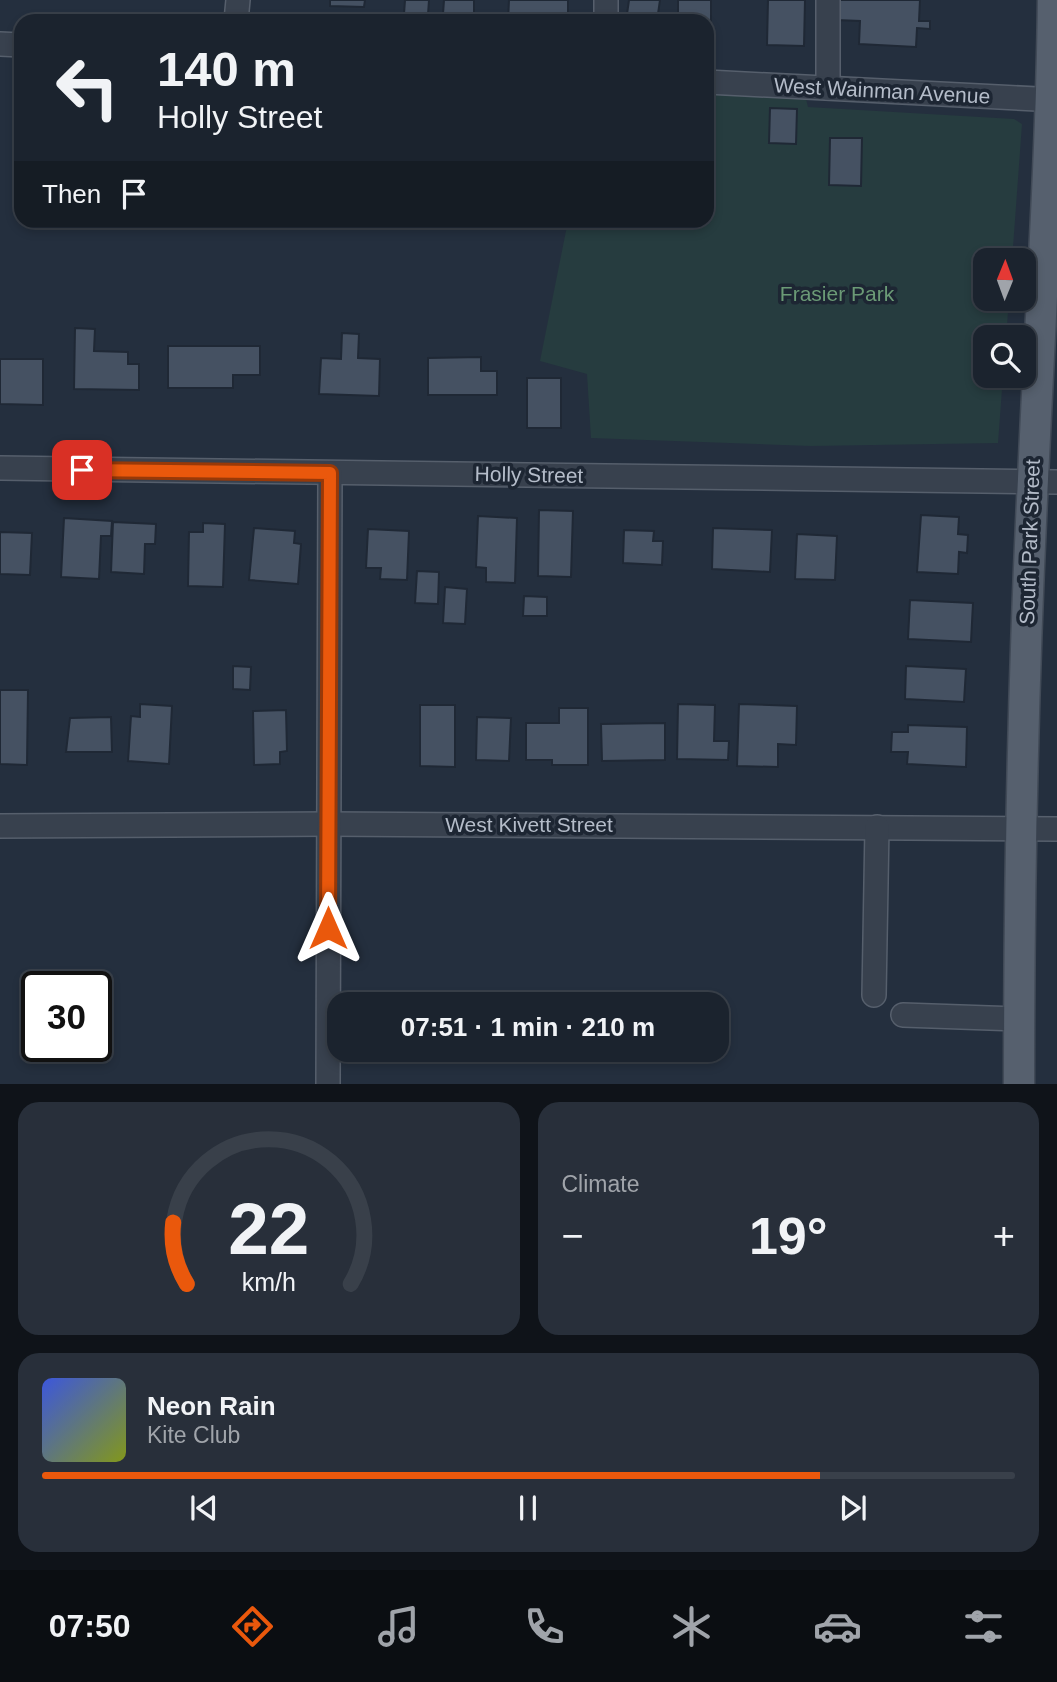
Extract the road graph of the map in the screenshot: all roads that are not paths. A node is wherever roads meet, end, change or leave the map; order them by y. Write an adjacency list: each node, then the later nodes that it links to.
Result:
1 (828, 0): 4 (street)
2 (1053, 0): 5 (main road, South Park Street)
3 (714, 82): 4 (street, West Wainman Avenue)
4 (828, 88): 5 (street, West Wainman Avenue)
5 (1054, 100): 8 (main road, South Park Street)
6 (0, 468): 7 (street, Holly Street)
7 (330, 473): 8 (street, Holly Street); 9 (street)
8 (1045, 481): 12 (main road, South Park Street)
9 (328, 824): 10 (street, West Kivett Street); 11 (street, West Kivett Street); 17 (street)
10 (0, 826)
11 (877, 827): 12 (street, West Kivett Street); 14 (street)
12 (1020, 828): 13 (street, West Kivett Street); 16 (main road, South Park Street)
13 (1057, 829)
14 (874, 995)
15 (903, 1015): 16 (street)
16 (1019, 1019): 18 (main road, South Park Street)
17 (328, 1083)
18 (1019, 1083)

